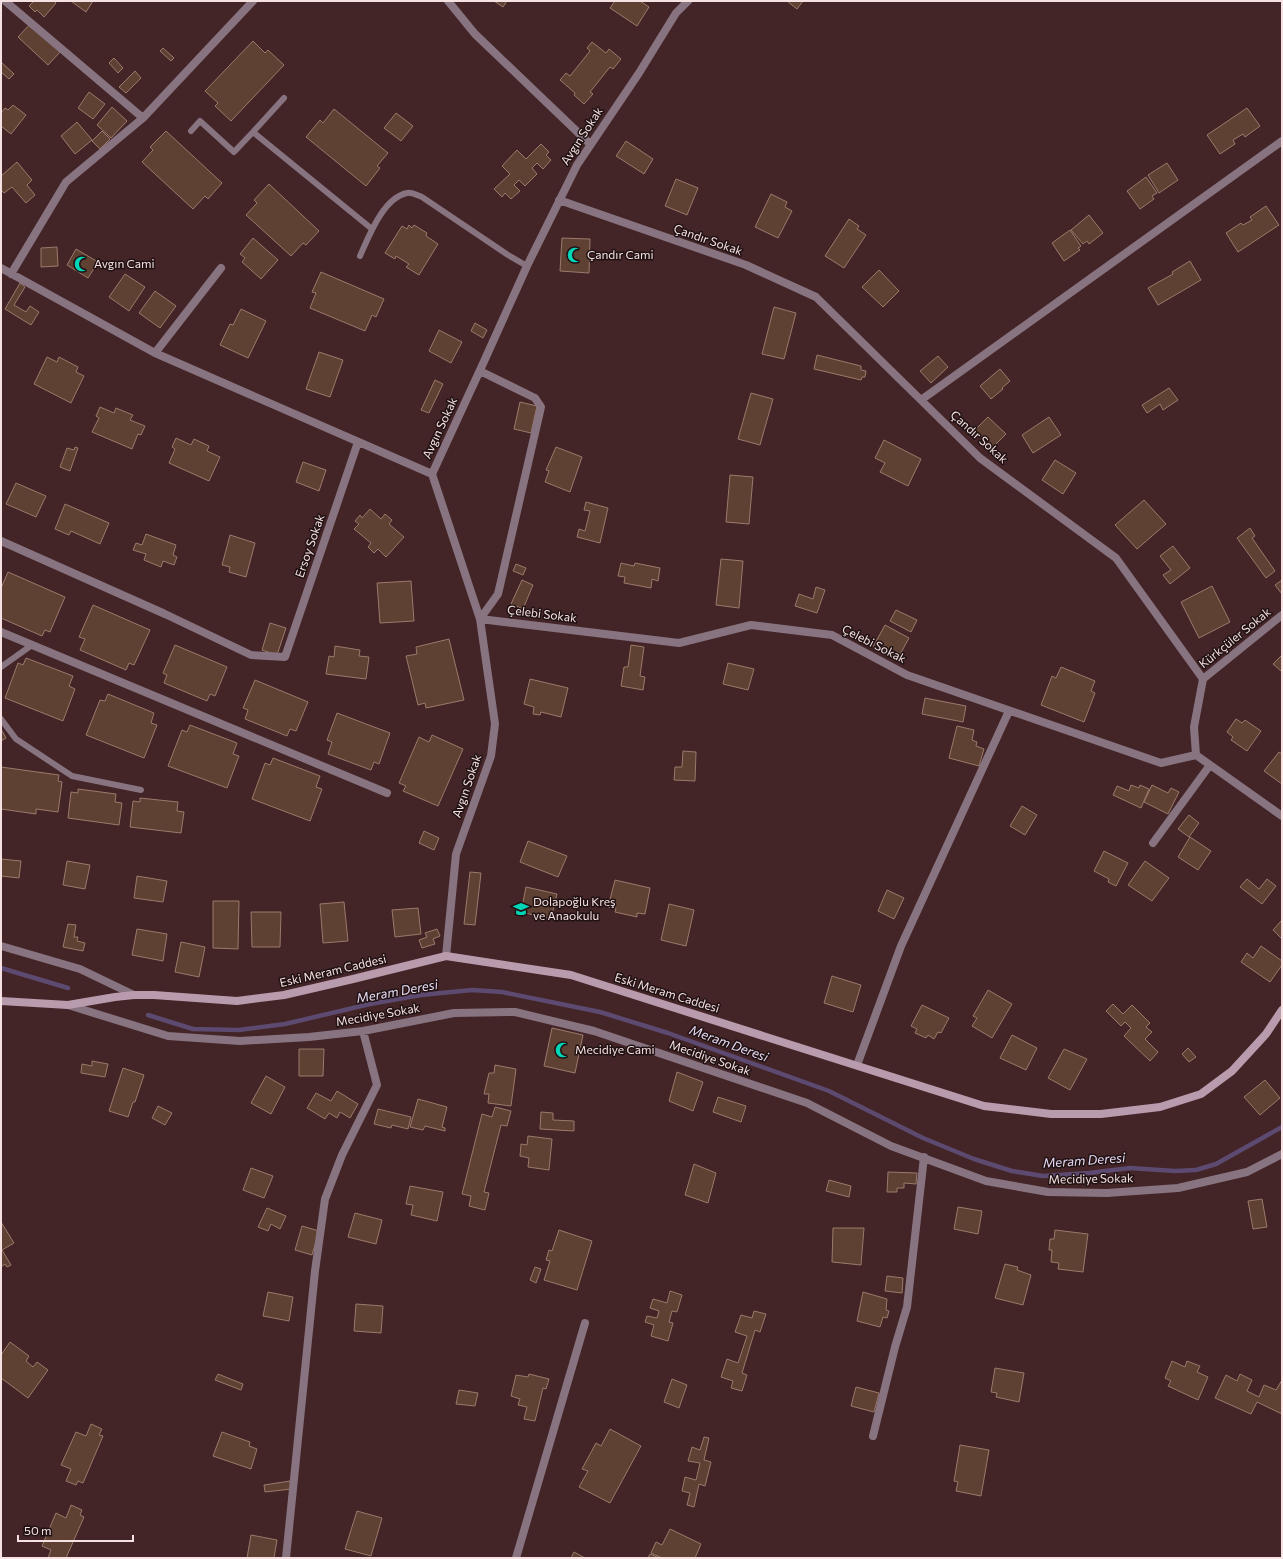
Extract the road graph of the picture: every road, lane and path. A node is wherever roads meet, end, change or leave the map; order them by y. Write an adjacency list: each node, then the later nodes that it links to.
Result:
1 (5, 1): 6 (street)
2 (253, 1): 6 (street)
3 (448, 1): 10 (street)
4 (688, 1): 10 (street, Avgın Sokak)
5 (284, 98): 8 (lane)
6 (143, 118): 17 (street)
7 (191, 131): 8 (lane)
8 (253, 132): 12 (lane)
9 (1282, 141): 20 (street)
10 (590, 144): 11 (street, Avgın Sokak)
11 (559, 200): 14 (street, Avgın Sokak); 20 (street, Çandır Sokak)
12 (372, 229): 13 (lane); 14 (lane)
13 (360, 256)
14 (527, 266): 19 (street, Avgın Sokak)
15 (1, 268): 17 (street)
16 (221, 268): 18 (street)
17 (11, 274): 18 (street)
18 (155, 353): 21 (street)
19 (480, 371): 22 (street, Avgın Sokak); 25 (street)
20 (920, 400): 29 (street, Çandır Sokak)
21 (358, 442): 22 (street); 23 (street, Ersoy Sokak)
22 (432, 474): 25 (street, Avgın Sokak)
23 (1, 541)
24 (1282, 615): 29 (street, Kürkçüler Sokak)
25 (480, 619): 30 (street, Çelebi Sokak); 39 (street, Avgın Sokak)
26 (1, 632): 27 (street)
27 (32, 645): 28 (lane); 35 (street)
28 (1, 667)
29 (1203, 679): 32 (street)
30 (1009, 711): 32 (street, Çelebi Sokak); 45 (street)
31 (1, 719): 34 (lane)
32 (1196, 755): 33 (street)
33 (1210, 765): 36 (street); 37 (street)
34 (141, 790)
35 (387, 793)
36 (1282, 816)
37 (1153, 842)
38 (1, 946): 40 (street)
39 (446, 956): 40 (street, Eski Meram Caddesi); 45 (street, Eski Meram Caddesi)
40 (134, 995): 42 (street, Eski Meram Caddesi)
41 (1, 1001): 42 (street, Eski Meram Caddesi)
42 (68, 1006): 44 (street, Mecidiye Sokak)
43 (1282, 1010): 45 (street, Eski Meram Caddesi)
44 (363, 1031): 47 (street, Mecidiye Sokak); 50 (street)
45 (857, 1065)
46 (1282, 1154): 47 (street, Mecidiye Sokak)
47 (924, 1157): 49 (street)
48 (585, 1323): 51 (street)
49 (873, 1436)
50 (286, 1558)
51 (516, 1558)

